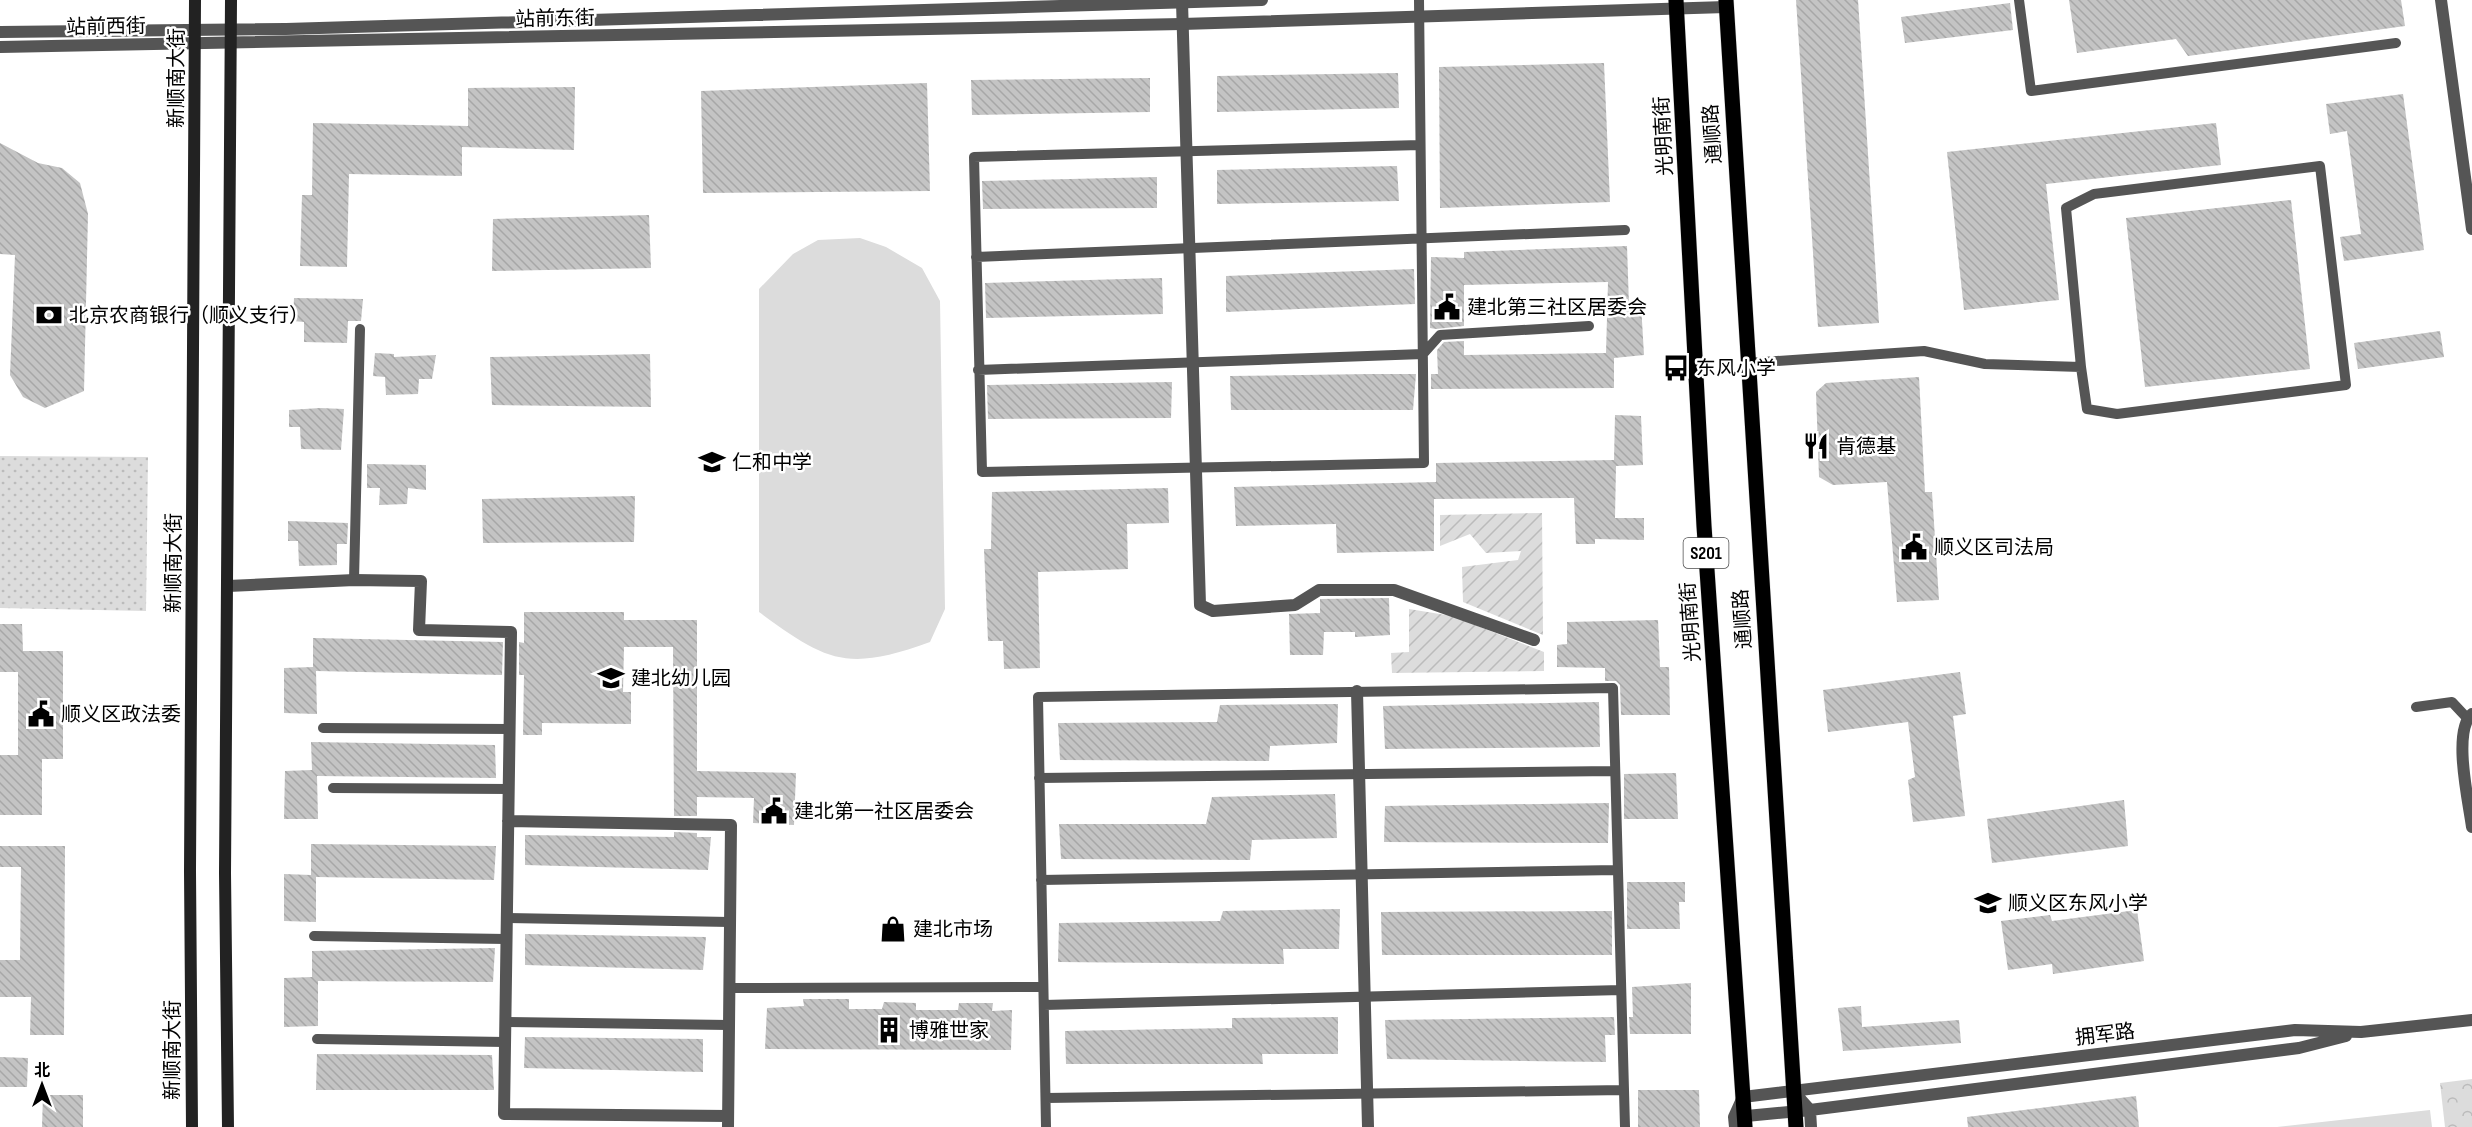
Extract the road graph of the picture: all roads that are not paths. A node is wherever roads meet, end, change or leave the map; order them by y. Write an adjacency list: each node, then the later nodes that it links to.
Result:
1 (195, 0): 14 (main road, 新顺南大街)
2 (231, 0): 16 (main road)
3 (1262, 0): 8 (street, 站前东街)
4 (1419, 0): 12 (lane)
5 (2019, 0): 18 (lane)
6 (2441, 0): 25 (street)
7 (1150, 2): 8 (street, 站前东街); 11 (street, 站前东街)
8 (1182, 2): 13 (street)
9 (1676, 4): 10 (street, 站前东街); 12 (street, 站前东街); 74 (main road, 光明南街 / S201)
10 (1726, 4): 34 (main road, 通顺路)
11 (935, 6): 16 (street, 站前东街)
12 (1419, 16): 13 (street, 站前东街); 23 (lane)
13 (1182, 24): 21 (street, 站前东街); 24 (street)
14 (196, 28): 15 (street, 站前西街); 17 (street, 站前西街); 19 (main road, 新顺南大街)
15 (214, 28): 16 (street, 站前东街)
16 (231, 28): 21 (main road)
17 (0, 32)
18 (2396, 43)
19 (196, 44): 20 (street, 站前西街); 22 (street, 站前西街); 79 (main road, 新顺南大街)
20 (213, 44): 21 (street, 站前东街)
21 (231, 44): 39 (main road)
22 (0, 47)
23 (1420, 145): 24 (lane); 27 (lane)
24 (1187, 151): 28 (street); 29 (lane)
25 (2472, 229)
26 (1625, 230): 27 (lane)
27 (1421, 238): 28 (lane); 32 (lane)
28 (1190, 248): 29 (lane); 33 (street)
29 (976, 257): 36 (lane)
30 (1589, 326): 32 (lane)
31 (360, 329): 38 (lane)
32 (1423, 354): 33 (lane); 37 (lane)
33 (1193, 362): 36 (lane); 37 (street)
34 (1747, 363): 35 (lane); 72 (main road, 通顺路)
35 (2081, 367): 35 (lane)
36 (978, 370): 37 (lane)
37 (1196, 468): 40 (street)
38 (354, 580): 39 (street); 45 (street)
39 (228, 586): 80 (main road)
40 (1534, 640)
41 (1357, 691): 46 (lane); 47 (street); 48 (lane)
42 (2416, 707): 43 (lane)
43 (2470, 716): 52 (street)
44 (323, 728): 45 (lane)
45 (510, 729): 50 (street)
46 (1615, 771): 47 (lane); 53 (lane)
47 (1358, 774): 48 (lane); 54 (street)
48 (1039, 778): 55 (lane)
49 (333, 788): 50 (lane)
50 (509, 789): 51 (street)
51 (508, 821): 56 (street); 57 (street)
52 (2472, 828)
53 (1617, 870): 54 (lane); 62 (lane)
54 (1360, 874): 55 (lane); 63 (street)
55 (1041, 880): 60 (lane)
56 (507, 918): 57 (lane); 59 (street)
57 (730, 922): 61 (street)
58 (314, 936): 59 (lane)
59 (506, 939): 66 (street)
60 (1043, 987): 61 (lane); 64 (lane)
61 (729, 988): 67 (street)
62 (1621, 990): 63 (lane); 71 (lane)
63 (1365, 997): 64 (lane); 73 (street)
64 (1044, 1005): 75 (lane)
65 (2472, 1020): 68 (street, 拥军路)
66 (505, 1022): 67 (lane); 70 (street)
67 (729, 1025): 77 (street)
68 (2361, 1032): 72 (street, 拥军路); 76 (street)
69 (317, 1039): 70 (lane)
70 (505, 1042): 77 (street)
71 (1624, 1090): 73 (lane); 83 (lane)
72 (1794, 1092): 74 (street, 拥军路); 76 (main road, 通顺路)
73 (1368, 1093): 75 (lane); 82 (street)
74 (1743, 1097): 78 (main road, S201)
75 (1046, 1098): 81 (lane)
76 (1801, 1116): 78 (street); 84 (street)
77 (728, 1122)
78 (1739, 1122)
79 (192, 1127)
80 (228, 1127)
81 (1046, 1127)
82 (1368, 1127)
83 (1625, 1127)
84 (1811, 1127)

